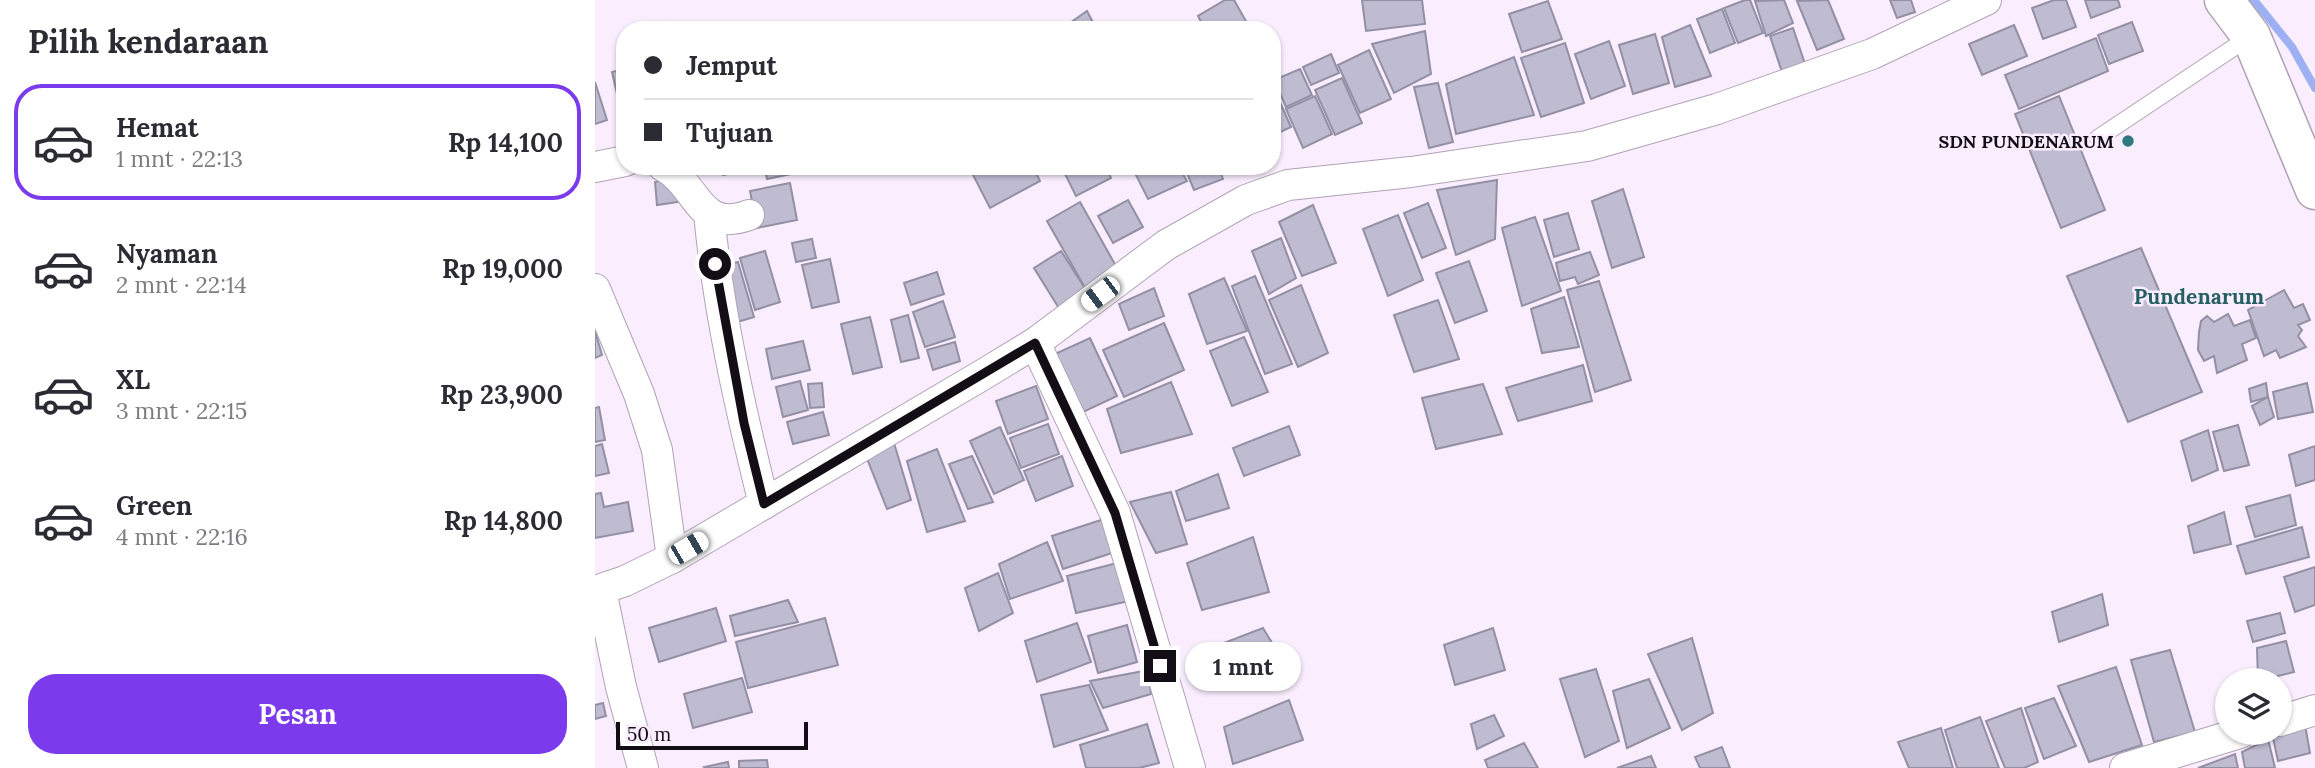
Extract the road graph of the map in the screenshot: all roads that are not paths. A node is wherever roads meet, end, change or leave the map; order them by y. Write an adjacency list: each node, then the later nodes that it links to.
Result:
1 (1986, 0): 12 (street)
2 (2224, 0): 3 (main road)
3 (2251, 36): 4 (lane); 8 (main road)
4 (2098, 138)
5 (616, 163): 6 (street)
6 (595, 167)
7 (672, 175): 9 (street)
8 (2315, 190)
9 (709, 213): 10 (street); 13 (street)
10 (750, 215)
11 (595, 289): 14 (street)
12 (1035, 343): 13 (street); 20 (street)
13 (764, 504): 14 (street)
14 (672, 558): 15 (street)
15 (598, 590): 19 (street)
16 (2315, 710): 17 (street)
17 (2292, 717)
18 (2215, 741): 21 (street)
19 (643, 768)
20 (1190, 768)
21 (2125, 768)

